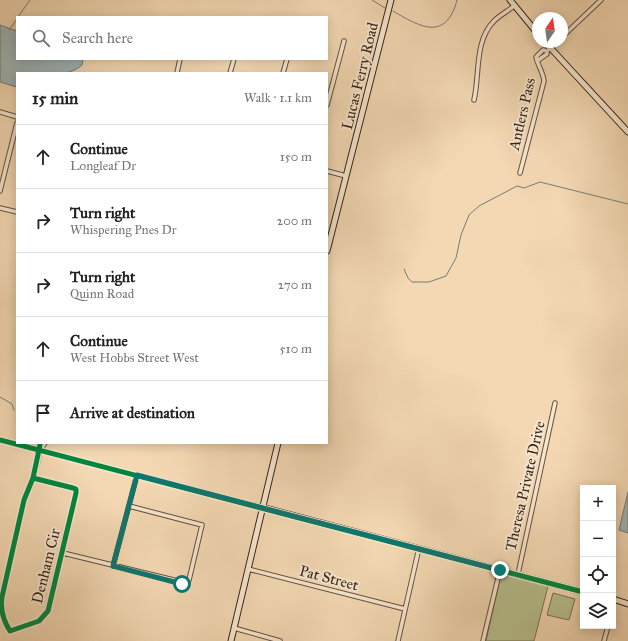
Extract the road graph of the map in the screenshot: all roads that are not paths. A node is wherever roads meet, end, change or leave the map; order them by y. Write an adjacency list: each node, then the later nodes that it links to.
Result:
1 (392, 0): 23 (street, Lucas Ferry Road)
2 (510, 0): 4 (street)
3 (602, 0): 6 (street)
4 (514, 6): 5 (street); 15 (street)
5 (532, 27)
6 (568, 31)
7 (344, 41): 16 (street)
8 (549, 49): 20 (street); 22 (street, Antlers Pass)
9 (180, 60): 12 (street)
10 (234, 60): 13 (street)
11 (287, 60): 14 (street)
12 (177, 72)
13 (230, 72)
14 (283, 72)
15 (474, 100)
16 (328, 101)
17 (0, 112): 18 (street)
18 (16, 117)
19 (16, 127): 24 (street)
20 (628, 132)
21 (328, 171): 23 (street)
22 (520, 173)
23 (346, 176): 27 (street, Lucas Ferry Road)
24 (0, 191)
25 (0, 208): 26 (street)
26 (16, 212)
27 (328, 247)
28 (555, 403): 45 (street, Theresa Private Drive)
29 (0, 440): 31 (street)
30 (16, 444): 35 (street)
31 (16, 444)
32 (40, 444): 35 (street)
33 (44, 444): 35 (street)
34 (278, 444): 39 (street)
35 (41, 450): 36 (street); 37 (street, Denham Cir)
36 (137, 475): 38 (street); 39 (street)
37 (33, 478): 41 (street, Denham Cir); 41 (street, Denham Cir)
38 (129, 506): 42 (street); 42 (street)
39 (261, 507): 40 (street); 43 (street)
40 (419, 548): 44 (street); 49 (street)
41 (63, 553): 42 (street)
42 (113, 566)
43 (248, 569): 49 (street, Pat Street); 50 (street)
44 (500, 570): 45 (street); 55 (street)
45 (518, 574): 46 (street)
46 (580, 591)
47 (616, 601): 48 (street)
48 (628, 604)
49 (405, 609): 54 (street)
50 (234, 628): 52 (street); 53 (street)
51 (607, 629): 56 (street)
52 (231, 641)
53 (280, 641)
54 (398, 641)
55 (483, 641)
56 (604, 641)

